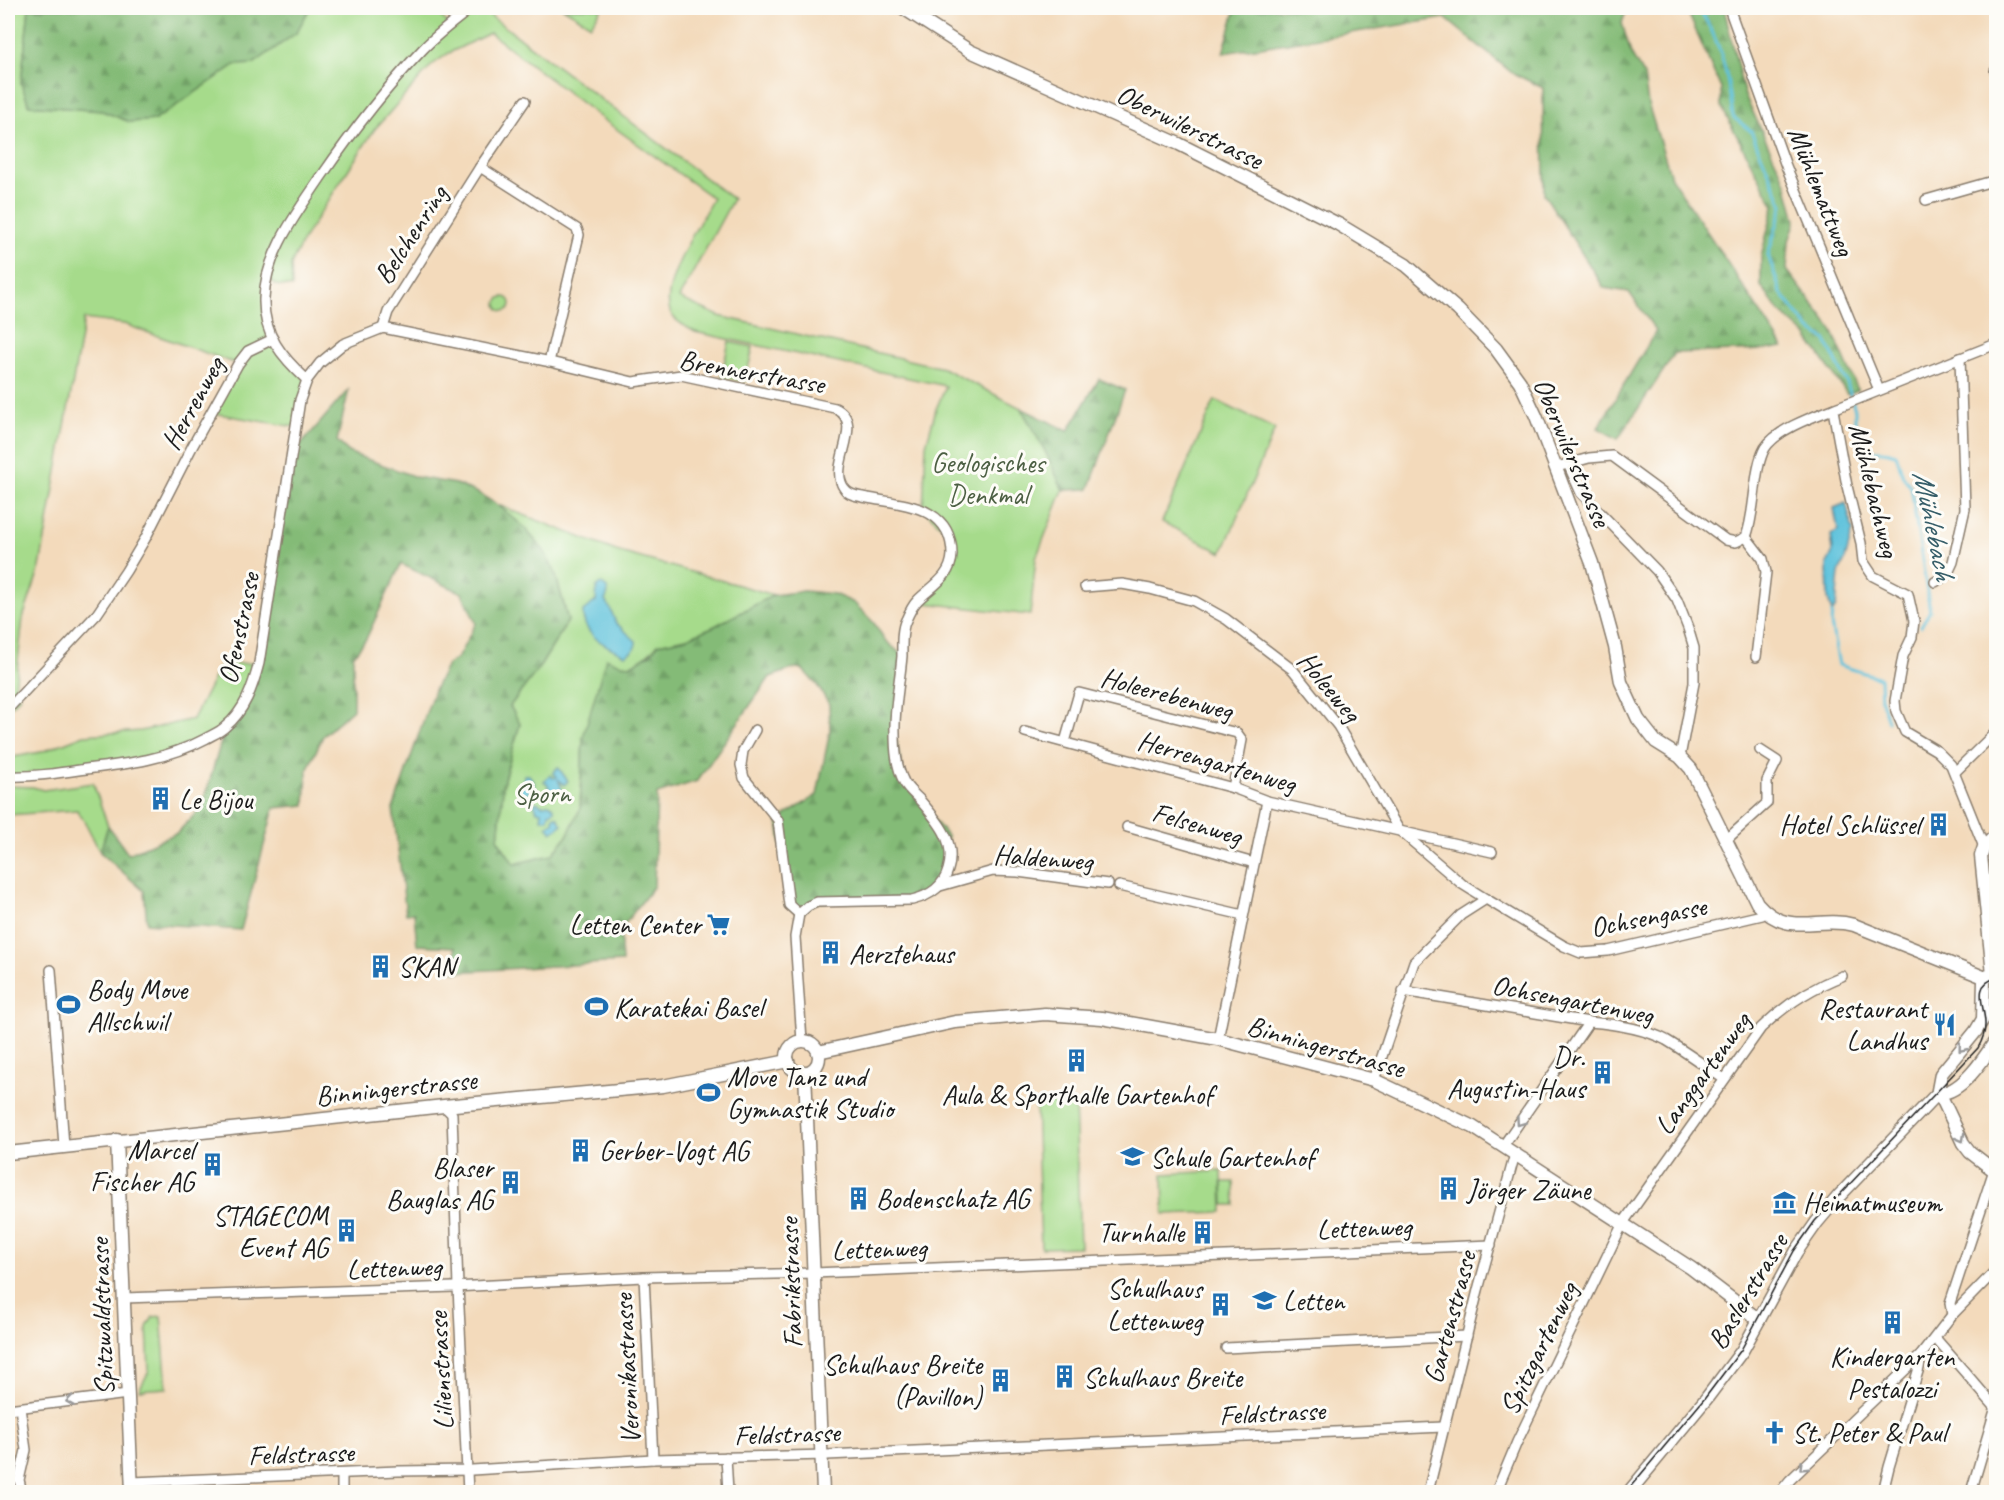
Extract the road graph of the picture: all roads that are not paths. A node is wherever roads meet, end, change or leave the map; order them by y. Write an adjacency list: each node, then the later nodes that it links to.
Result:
1 (471, 8): 9 (street)
2 (903, 8): 16 (street, Oberwilerstrasse)
3 (1729, 8): 14 (street, Mühlemattweg)
4 (525, 101): 5 (street, Belchenring)
5 (480, 167): 8 (street, Belchenring); 12 (street, Belchenring)
6 (1996, 180): 7 (street)
7 (1926, 200)
8 (383, 328): 12 (street); 13 (street, Ofenstrasse)
9 (273, 339): 13 (street); 21 (street, Herrenweg)
10 (1996, 344): 11 (street)
11 (1960, 358): 14 (street); 18 (street)
12 (549, 362): 40 (street, Brennerstrasse)
13 (307, 380): 29 (street, Ofenstrasse)
14 (1876, 391): 15 (street)
15 (1833, 410): 17 (street); 28 (street, Mühlebachweg)
16 (1562, 465): 17 (street); 27 (street, Oberwilerstrasse); 27 (street)
17 (1746, 537): 20 (street)
18 (1935, 582)
19 (1085, 587): 33 (street, Holeeweg)
20 (1756, 657)
21 (8, 709)
22 (755, 730): 44 (street)
23 (1024, 732): 25 (street, Herrengartenweg)
24 (1996, 732): 28 (street)
25 (1065, 742): 30 (street, Herrengartenweg); 30 (street, Holeerebenweg)
26 (1760, 750): 35 (street)
27 (1680, 757): 35 (street, Oberwilerstrasse)
28 (1955, 772): 36 (street, Mühlebachweg)
29 (8, 776)
30 (1233, 788): 31 (street, Herrengartenweg)
31 (1267, 801): 33 (street, Herrengartenweg); 38 (street, Felsenweg)
32 (1127, 827): 38 (street, Felsenweg)
33 (1399, 830): 37 (street, Herrengartenweg); 42 (street, Holeeweg)
34 (1996, 835): 36 (street)
35 (1726, 840): 43 (street, Oberwilerstrasse)
36 (1984, 847): 47 (street)
37 (1492, 852)
38 (1254, 863): 45 (street, Felsenweg)
39 (1108, 884): 40 (street, Haldenweg)
40 (940, 886): 44 (street)
41 (1119, 886): 45 (street)
42 (1485, 899): 43 (street, Ochsengasse); 49 (street)
43 (1765, 912): 47 (street)
44 (799, 914): 53 (street)
45 (1243, 915): 51 (street, Felsenweg)
46 (51, 970): 62 (street)
47 (1992, 975): 59 (street, one-way to 59)
48 (1842, 976): 57 (street, Langgartenweg)
49 (1403, 991): 50 (street, Ochsengartenweg); 58 (street)
50 (1589, 1022): 57 (street, Ochsengartenweg); 63 (street, one-way to 63)
51 (1218, 1039): 54 (street, Binningerstrasse); 58 (street, Binningerstrasse)
52 (1996, 1040): 59 (street)
53 (802, 1041): 54 (street); 55 (street)
54 (818, 1052): 56 (street)
55 (788, 1061): 56 (street); 60 (street, Binningerstrasse)
56 (805, 1072): 70 (street, Fabrikstrasse)
57 (1724, 1079): 67 (street, Langgartenweg)
58 (1374, 1080): 63 (street, Binningerstrasse)
59 (1938, 1094): 66 (street, one-way to 66); 75 (street, Baslerstrasse)
60 (444, 1106): 61 (street, Binningerstrasse); 72 (street, Lilienstrasse)
61 (117, 1140): 62 (street, Binningerstrasse); 73 (street, Spitzwaldstrasse)
62 (64, 1146): 64 (street, Binningerstrasse)
63 (1503, 1146): 65 (street, Binningerstrasse)
64 (8, 1153)
65 (1515, 1154): 67 (street, Binningerstrasse); 68 (street, Gartenstrasse)
66 (1995, 1171): 74 (street)
67 (1623, 1224): 75 (street, Binningerstrasse); 97 (street, Spitzgartenweg)
68 (1491, 1245): 70 (street, Lettenweg); 76 (street, Gartenstrasse)
69 (1996, 1270): 74 (street)
70 (814, 1273): 71 (street, Lettenweg); 85 (street, Fabrikstrasse)
71 (644, 1277): 72 (street, Lettenweg); 87 (street, Veronikastrasse)
72 (458, 1287): 73 (street, Lettenweg); 88 (street, Lilienstrasse)
73 (124, 1298): 80 (street, Spitzwaldstrasse)
74 (1952, 1315): 77 (street)
75 (1759, 1320): 98 (street, Baslerstrasse)
76 (1467, 1336): 78 (street); 84 (street, Gartenstrasse)
77 (1936, 1339): 79 (street); 81 (street)
78 (1226, 1348)
79 (1921, 1355): 99 (street, one-way to 99); 100 (street)
80 (128, 1394): 82 (street, one-way to 82); 90 (street, Spitzwaldstrasse)
81 (1996, 1407): 101 (street)
82 (20, 1408): 83 (street); 91 (street)
83 (8, 1409)
84 (1443, 1427): 85 (street, Feldstrasse); 96 (street, Gartenstrasse)
85 (821, 1455): 86 (street, Feldstrasse); 95 (street, Fabrikstrasse)
86 (726, 1457): 87 (street, Feldstrasse); 94 (street)
87 (653, 1459): 88 (street, Feldstrasse)
88 (468, 1470): 89 (street, Feldstrasse); 93 (street, Lilienstrasse)
89 (342, 1474): 90 (street, Feldstrasse); 92 (street)
90 (132, 1487)
91 (22, 1492)
92 (342, 1492)
93 (468, 1492)
94 (728, 1492)
95 (823, 1492)
96 (1428, 1492)
97 (1496, 1492)
98 (1629, 1492)
99 (1780, 1492)
100 (1883, 1492)
101 (1971, 1492)

